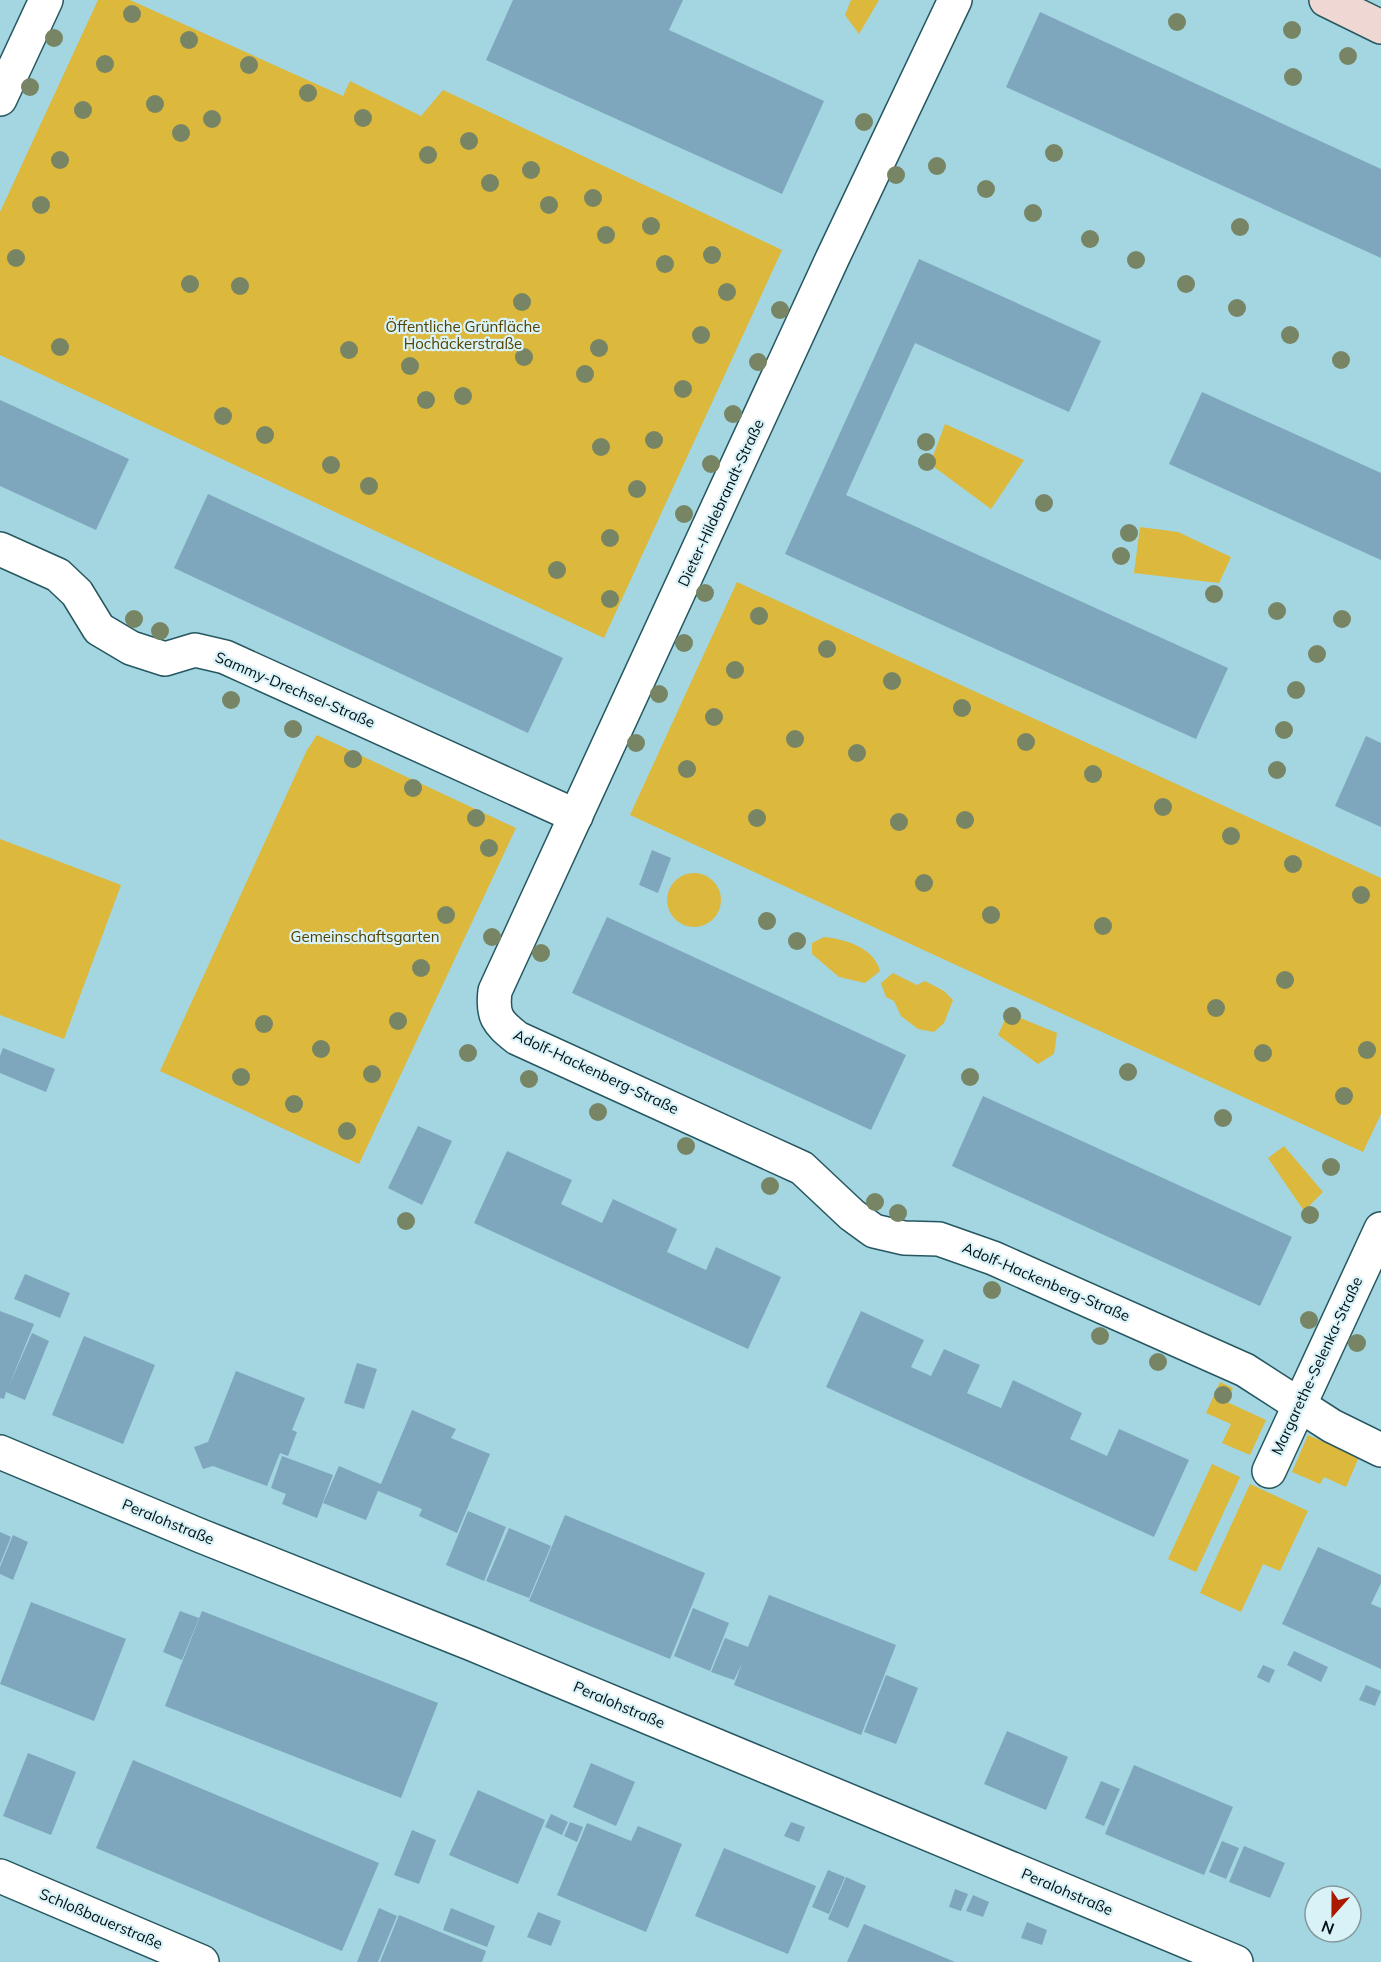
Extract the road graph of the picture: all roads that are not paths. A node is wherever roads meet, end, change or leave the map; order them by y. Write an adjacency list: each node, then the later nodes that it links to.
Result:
1 (46, 0): 5 (street)
2 (956, 0): 7 (street, Dieter-Hildebrandt-Straße)
3 (1326, 0): 4 (street)
4 (1381, 27)
5 (0, 99)
6 (0, 549): 7 (street, Sammy-Drechsel-Straße)
7 (576, 816): 8 (street, Dieter-Hildebrandt-Straße)
8 (493, 1009): 10 (street, Adolf-Hackenberg-Straße)
9 (1381, 1229): 10 (street, Margarethe-Selenka-Straße)
10 (1300, 1405): 11 (street, Adolf-Hackenberg-Straße); 13 (street, Margarethe-Selenka-Straße)
11 (1381, 1450)
12 (0, 1452): 15 (street, Peralohstraße)
13 (1269, 1471)
14 (0, 1876): 16 (street, Schloßbauerstraße)
15 (1233, 1961)
16 (202, 1962)

